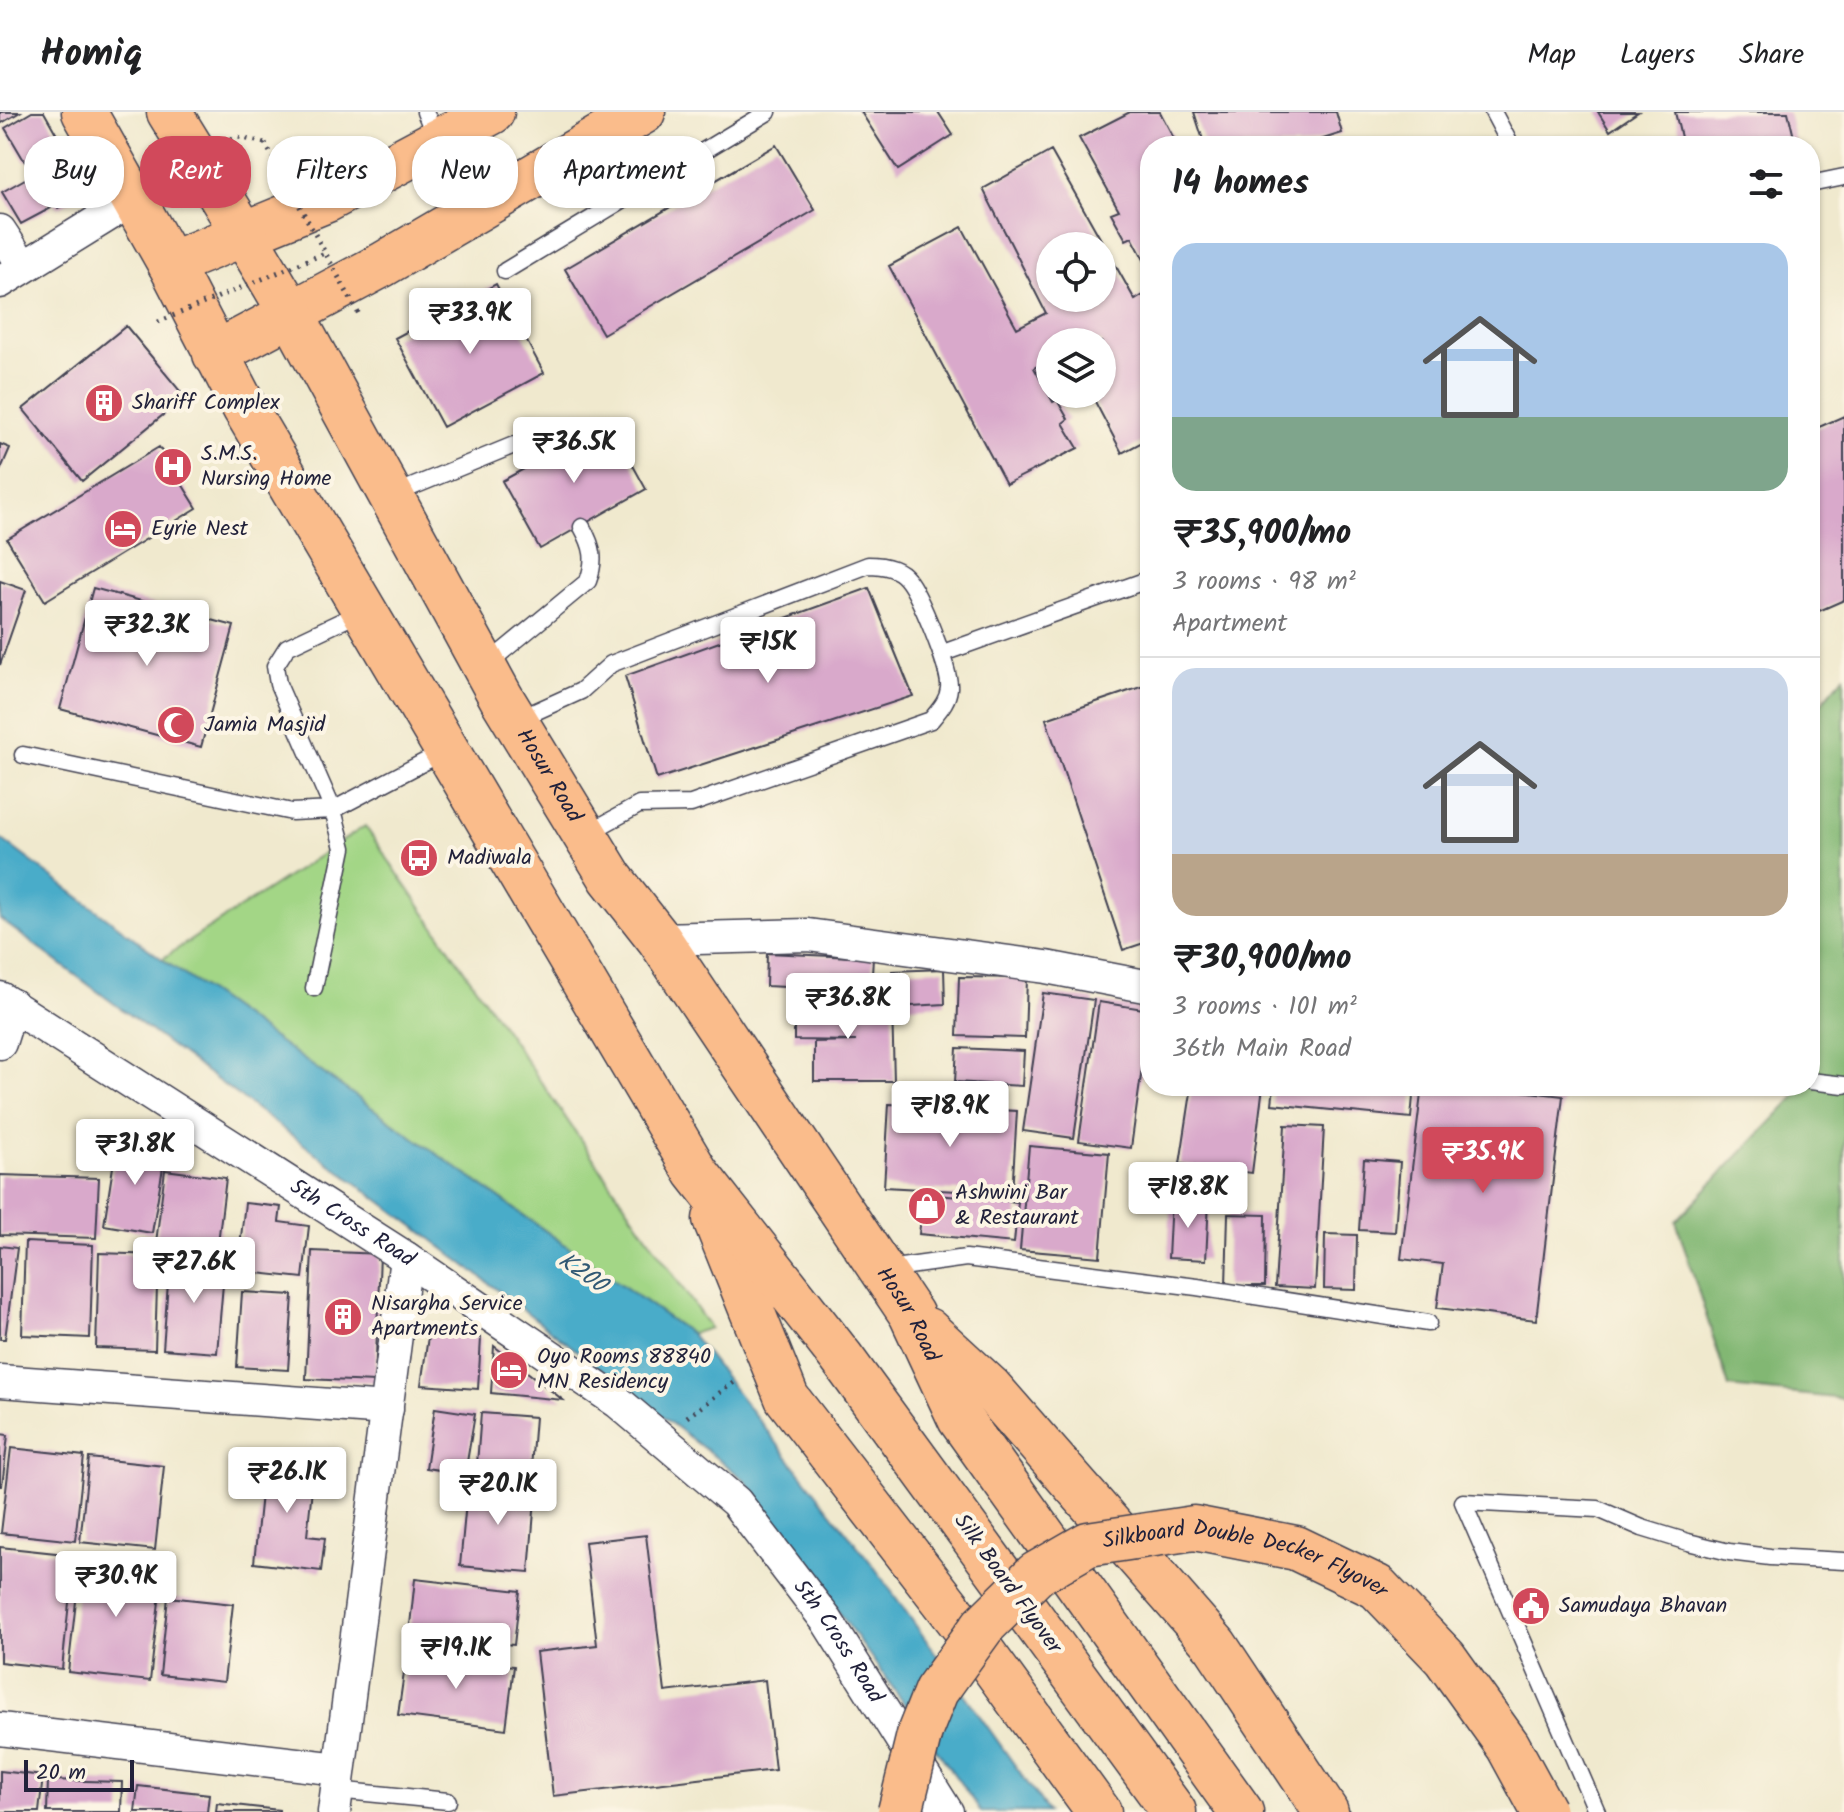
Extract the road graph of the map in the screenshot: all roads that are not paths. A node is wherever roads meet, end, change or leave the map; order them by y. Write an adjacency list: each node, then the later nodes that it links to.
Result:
1 (84, 112): 11 (main road)
2 (169, 112): 13 (main road, Hosur Road)
3 (492, 112): 7 (main road)
4 (643, 112): 17 (main road)
5 (768, 112): 15 (lane)
6 (1493, 112): 8 (lane)
7 (431, 127): 13 (main road)
8 (1506, 136)
9 (1844, 177): 10 (lane)
10 (1820, 182)
11 (134, 199): 14 (main road); 16 (street)
12 (0, 231): 16 (street)
13 (244, 234): 14 (main road); 17 (main road, Hosur Road)
14 (170, 264): 18 (main road)
15 (505, 271)
16 (12, 274)
17 (291, 313): 18 (main road); 20 (main road, Hosur Road)
18 (215, 354): 23 (main road)
19 (539, 457): 20 (lane)
20 (391, 496): 25 (main road, Hosur Road)
21 (582, 527): 25 (lane)
22 (1140, 583): 24 (lane)
23 (364, 611): 27 (main road); 29 (lane)
24 (943, 653): 26 (lane); 30 (lane)
25 (484, 666): 26 (main road, Hosur Road)
26 (515, 720): 30 (main road, Hosur Road)
27 (446, 750): 29 (lane); 38 (main road)
28 (23, 755): 29 (lane)
29 (333, 810): 33 (lane)
30 (586, 834): 31 (main road, Hosur Road)
31 (659, 939): 32 (street); 40 (main road, Hosur Road)
32 (1140, 985)
33 (314, 988)
34 (6, 1002): 35 (street); 39 (street, 5th Cross Road)
35 (0, 1043)
36 (1820, 1082): 37 (lane)
37 (1844, 1085)
38 (696, 1172): 54 (main road); 55 (main road, Silk Board Flyover)
39 (406, 1258): 44 (street); 53 (street, 5th Cross Road)
40 (880, 1270): 41 (main road, Hosur Road); 42 (lane)
41 (911, 1314): 50 (main road, Hosur Road); 56 (main road)
42 (1428, 1323)
43 (0, 1381): 44 (street)
44 (387, 1409): 48 (street)
45 (1844, 1561): 58 (lane)
46 (0, 1729): 48 (street)
47 (920, 1731): 51 (main road, bridge); 52 (main road, bridge); 57 (main road, Silkboard Double Decker Flyover, bridge)
48 (336, 1790): 49 (lane)
49 (448, 1801)
50 (1236, 1804)
51 (900, 1812)
52 (920, 1812)
53 (947, 1812)
54 (1099, 1812)
55 (1174, 1812)
56 (1326, 1812)
57 (1544, 1812)
58 (1597, 1812)

